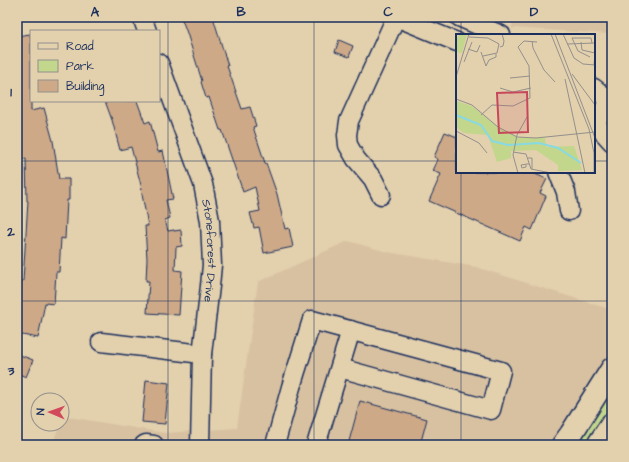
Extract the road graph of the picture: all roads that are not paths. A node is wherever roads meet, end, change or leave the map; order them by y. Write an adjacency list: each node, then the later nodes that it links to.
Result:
1 (142, 17): 5 (street)
2 (396, 17): 6 (street); 14 (street)
3 (459, 17): 4 (street)
4 (492, 29)
5 (147, 30)
6 (456, 42)
7 (160, 66): 18 (street, Stoneforest Drive)
8 (595, 89): 9 (street)
9 (611, 100): 10 (street)
10 (595, 121)
11 (595, 123): 12 (street)
12 (612, 142)
13 (558, 173): 15 (street)
14 (381, 195)
15 (569, 212)
16 (351, 330): 19 (street); 19 (street); 25 (street)
17 (101, 342): 18 (street)
18 (202, 354): 24 (street, Stoneforest Drive)
19 (340, 368): 26 (street)
20 (612, 369): 27 (main road)
21 (612, 424): 28 (main road)
22 (144, 445): 23 (street)
23 (154, 445)
24 (200, 445)
25 (275, 445)
26 (316, 445)
27 (563, 445)
28 (598, 445)

